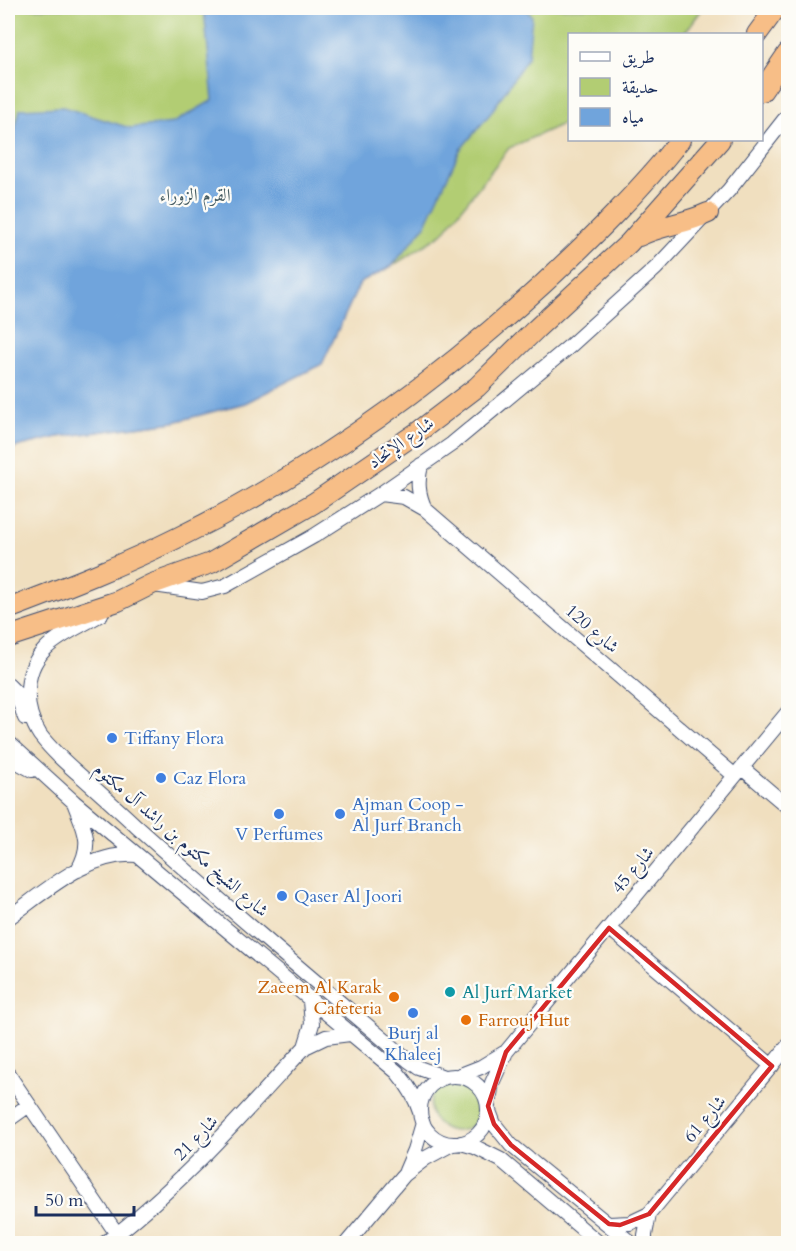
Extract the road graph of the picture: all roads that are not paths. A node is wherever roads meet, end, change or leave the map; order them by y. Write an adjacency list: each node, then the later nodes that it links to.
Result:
1 (776, 8): 2 (highway)
2 (758, 33)
3 (789, 53): 4 (highway)
4 (763, 90)
5 (789, 115): 8 (street)
6 (679, 141): 15 (highway, شارع الإتحاد)
7 (719, 141): 9 (highway, شارع الإتحاد)
8 (708, 213): 9 (highway); 10 (street)
9 (629, 243): 13 (highway, شارع الإتحاد)
10 (421, 465): 11 (street); 12 (street)
11 (380, 494): 12 (street, شارع 120); 13 (street)
12 (425, 509): 22 (street, شارع 120)
13 (152, 584): 14 (highway, شارع الإتحاد)
14 (118, 601): 16 (highway, شارع الإتحاد); 19 (street, شارع الشيخ مكتوم بن راشد آل مكتوم)
15 (8, 609)
16 (8, 637)
17 (8, 685): 19 (street)
18 (789, 712): 22 (street, شارع 45)
19 (36, 728): 37 (street, شارع الشيخ مكتوم بن راشد آل مكتوم)
20 (8, 742): 23 (street)
21 (8, 757): 23 (street)
22 (738, 772): 25 (street, شارع 120); 29 (street, شارع 45)
23 (42, 774): 24 (street)
24 (74, 802): 26 (street); 27 (street)
25 (789, 807)
26 (136, 855): 27 (street); 30 (street)
27 (78, 870): 28 (street)
28 (8, 918)
29 (609, 928): 34 (street, شارع 45); 35 (street)
30 (310, 1001): 31 (street); 33 (street)
31 (350, 1034): 33 (street, شارع 21); 40 (street)
32 (789, 1046): 35 (street, شارع 61)
33 (305, 1047): 46 (street, شارع 21)
34 (506, 1052): 37 (street, شارع 45); 39 (street, شارع 45)
35 (772, 1066): 44 (street, شارع 61)
36 (8, 1074): 38 (street)
37 (451, 1076): 39 (street); 40 (street)
38 (29, 1105): 41 (street); 46 (street)
39 (489, 1108): 42 (street); 45 (street)
40 (421, 1117): 42 (street); 43 (street)
41 (8, 1120)
42 (457, 1144): 43 (street); 47 (street)
43 (404, 1175): 49 (street)
44 (650, 1214): 45 (street); 51 (street, شارع 61)
45 (609, 1224): 50 (street)
46 (117, 1234): 48 (street, شارع 21)
47 (599, 1243)
48 (104, 1244)
49 (346, 1244)
50 (633, 1244)
51 (645, 1244)

